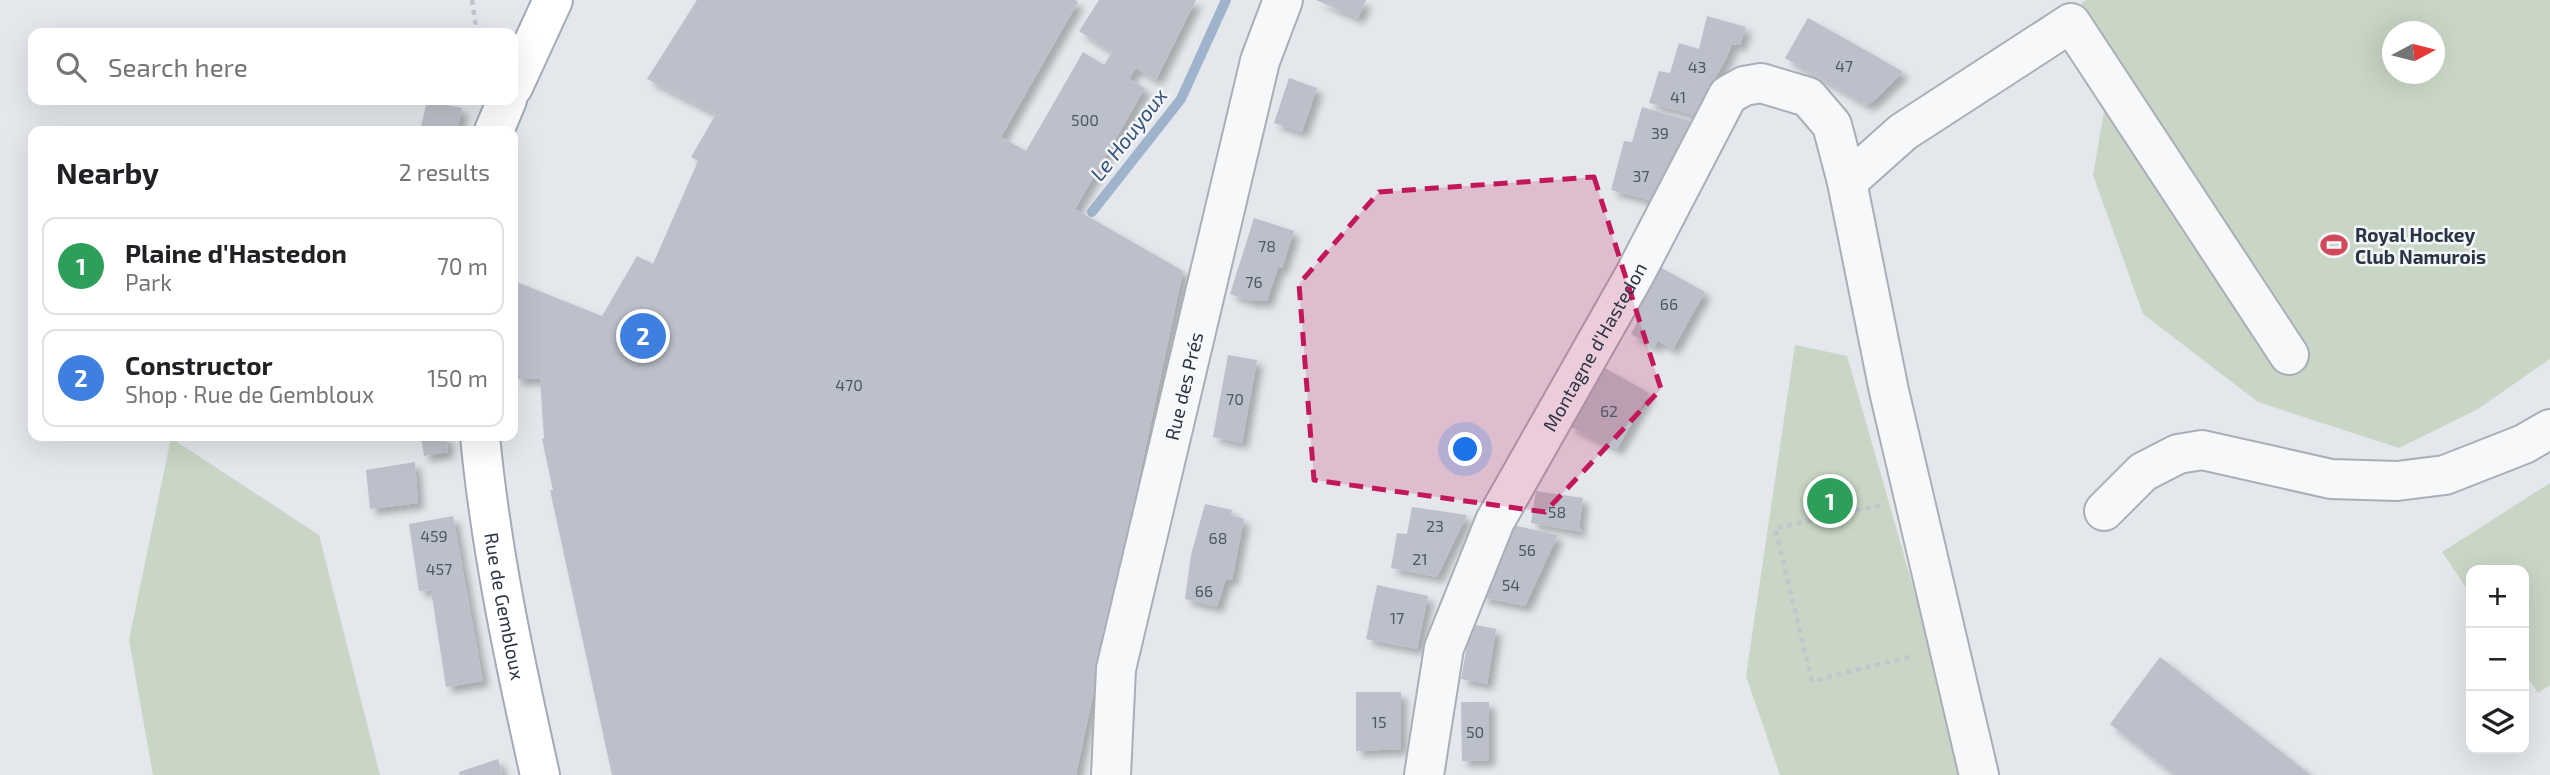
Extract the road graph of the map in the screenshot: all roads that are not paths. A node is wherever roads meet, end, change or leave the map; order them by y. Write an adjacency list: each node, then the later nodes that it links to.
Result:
1 (553, 0): 3 (main road)
2 (1283, 0): 12 (street, Rue des Prés)
3 (518, 76)
4 (505, 105): 5 (main road)
5 (496, 126)
6 (1847, 182): 7 (street); 13 (street, Montagne d'Hastedon); 14 (street, Montagne d'Hastedon)
7 (2289, 355)
8 (2550, 429): 10 (street)
9 (480, 441): 11 (main road, Rue de Gembloux)
10 (2104, 511)
11 (540, 775)
12 (1111, 775)
13 (1424, 775)
14 (1979, 775)

